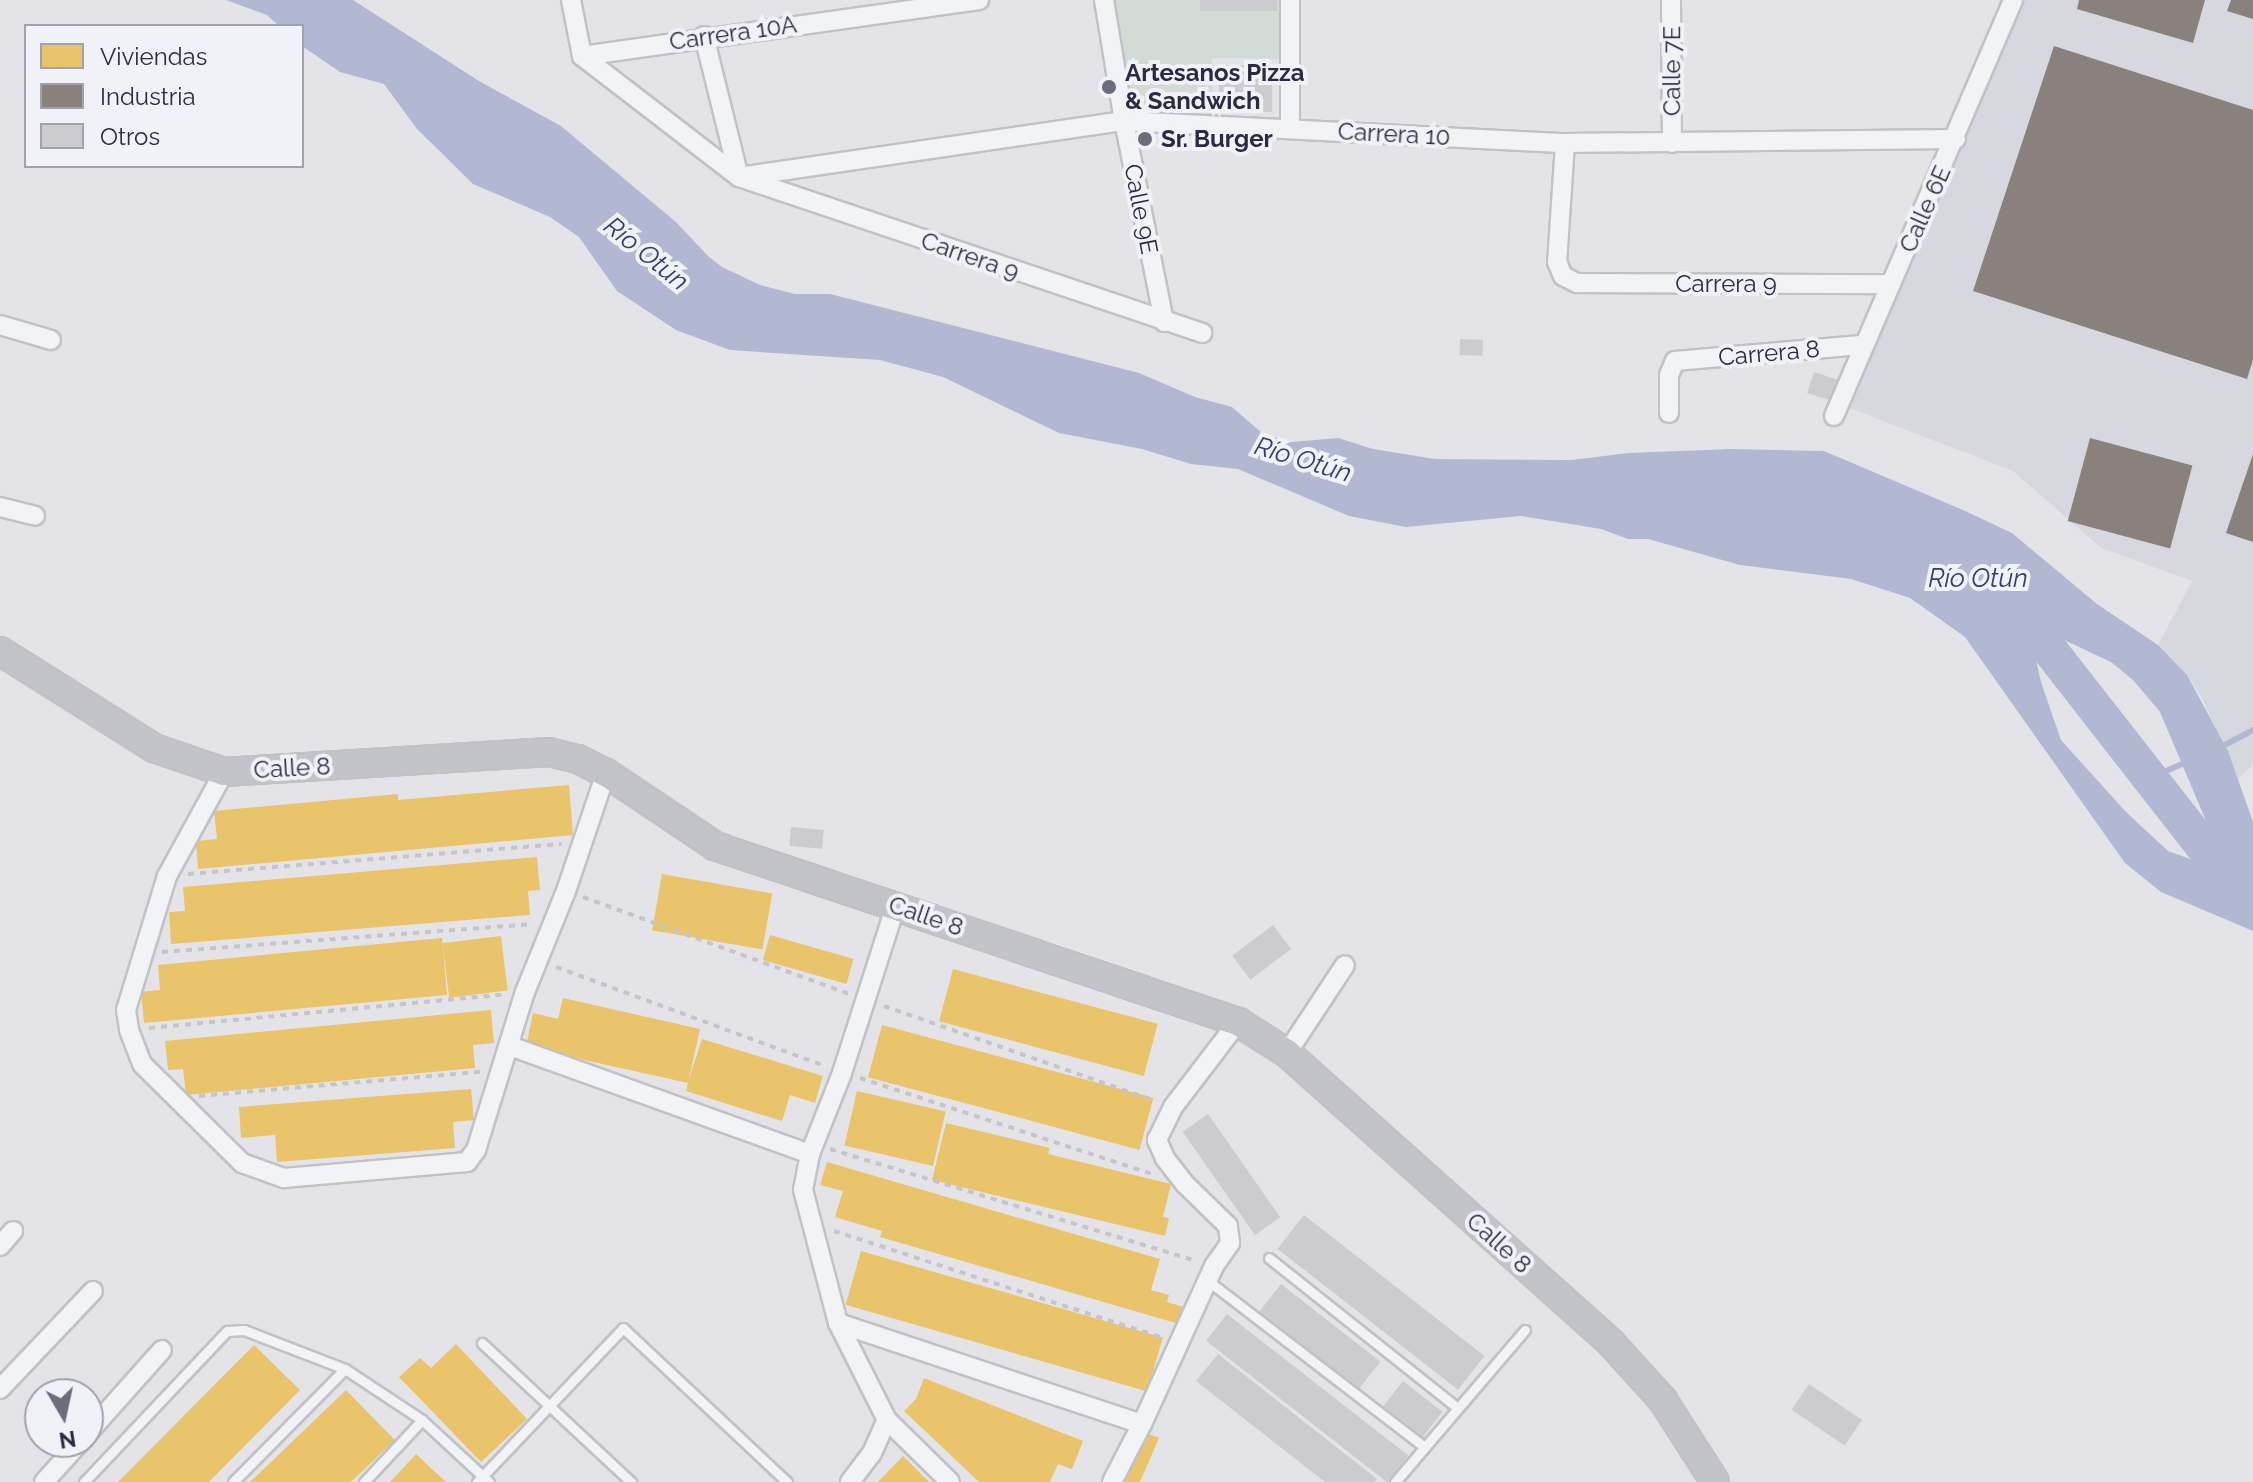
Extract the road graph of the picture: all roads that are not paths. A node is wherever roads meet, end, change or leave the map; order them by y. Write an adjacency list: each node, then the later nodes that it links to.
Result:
1 (571, 0): 8 (street)
2 (979, 0): 7 (street, Carrera 10A)
3 (1104, 0): 9 (street, Calle 9E)
4 (1290, 0): 10 (street)
5 (1671, 0): 13 (street, Calle 7E)
6 (2013, 0): 11 (street, Calle 6E)
7 (704, 36): 8 (street, Carrera 10A); 14 (street)
8 (582, 56): 14 (street, Carrera 9)
9 (1124, 121): 10 (street, Carrera 10); 14 (street, Carrera 10); 16 (street, Calle 9E)
10 (1290, 127): 12 (street, Carrera 10)
11 (1956, 139): 13 (street, Carrera 10); 15 (street, Calle 6E)
12 (1565, 143): 13 (street, Carrera 10); 15 (street, Carrera 9)
13 (1672, 143)
14 (739, 177): 16 (street, Carrera 9)
15 (1891, 284): 20 (street, Calle 6E)
16 (1164, 322): 18 (street, Carrera 9)
17 (0, 325): 19 (street)
18 (1202, 333)
19 (51, 340)
20 (1863, 345): 21 (street, Carrera 8); 22 (street, Calle 6E)
21 (1669, 413)
22 (1834, 416)
23 (0, 507): 24 (street)
24 (35, 516)
25 (0, 651): 26 (street, Calle 8)
26 (224, 772): 27 (street, Calle 8); 31 (street)
27 (606, 773): 28 (street, Calle 8); 31 (street)
28 (896, 905): 30 (street, Calle 8); 33 (street)
29 (1345, 965): 32 (street)
30 (1238, 1022): 32 (street, Calle 8); 37 (street)
31 (510, 1046): 33 (street)
32 (1287, 1053): 64 (street, Calle 8)
33 (813, 1149): 39 (street)
34 (13, 1231): 35 (street)
35 (0, 1246)
36 (1269, 1258): 46 (lane)
37 (1210, 1273): 50 (street); 51 (lane)
38 (93, 1291): 44 (street)
39 (838, 1323): 49 (street); 50 (street)
40 (1525, 1330): 46 (lane)
41 (482, 1343): 45 (lane)
42 (162, 1350): 47 (street)
43 (345, 1369): 48 (lane); 55 (lane); 56 (lane)
44 (0, 1389)
45 (549, 1406): 53 (lane); 58 (lane); 59 (lane)
46 (1456, 1407): 51 (lane)
47 (104, 1415)
48 (422, 1420): 53 (lane); 57 (lane)
49 (887, 1420): 60 (street); 61 (street)
50 (1142, 1424): 62 (street)
51 (1423, 1446): 63 (lane)
52 (66, 1458): 54 (street)
53 (483, 1480)
54 (44, 1482)
55 (84, 1482)
56 (233, 1482)
57 (364, 1482)
58 (631, 1482)
59 (787, 1482)
60 (850, 1482)
61 (950, 1482)
62 (1112, 1482)
63 (1395, 1482)
64 (1715, 1482)

